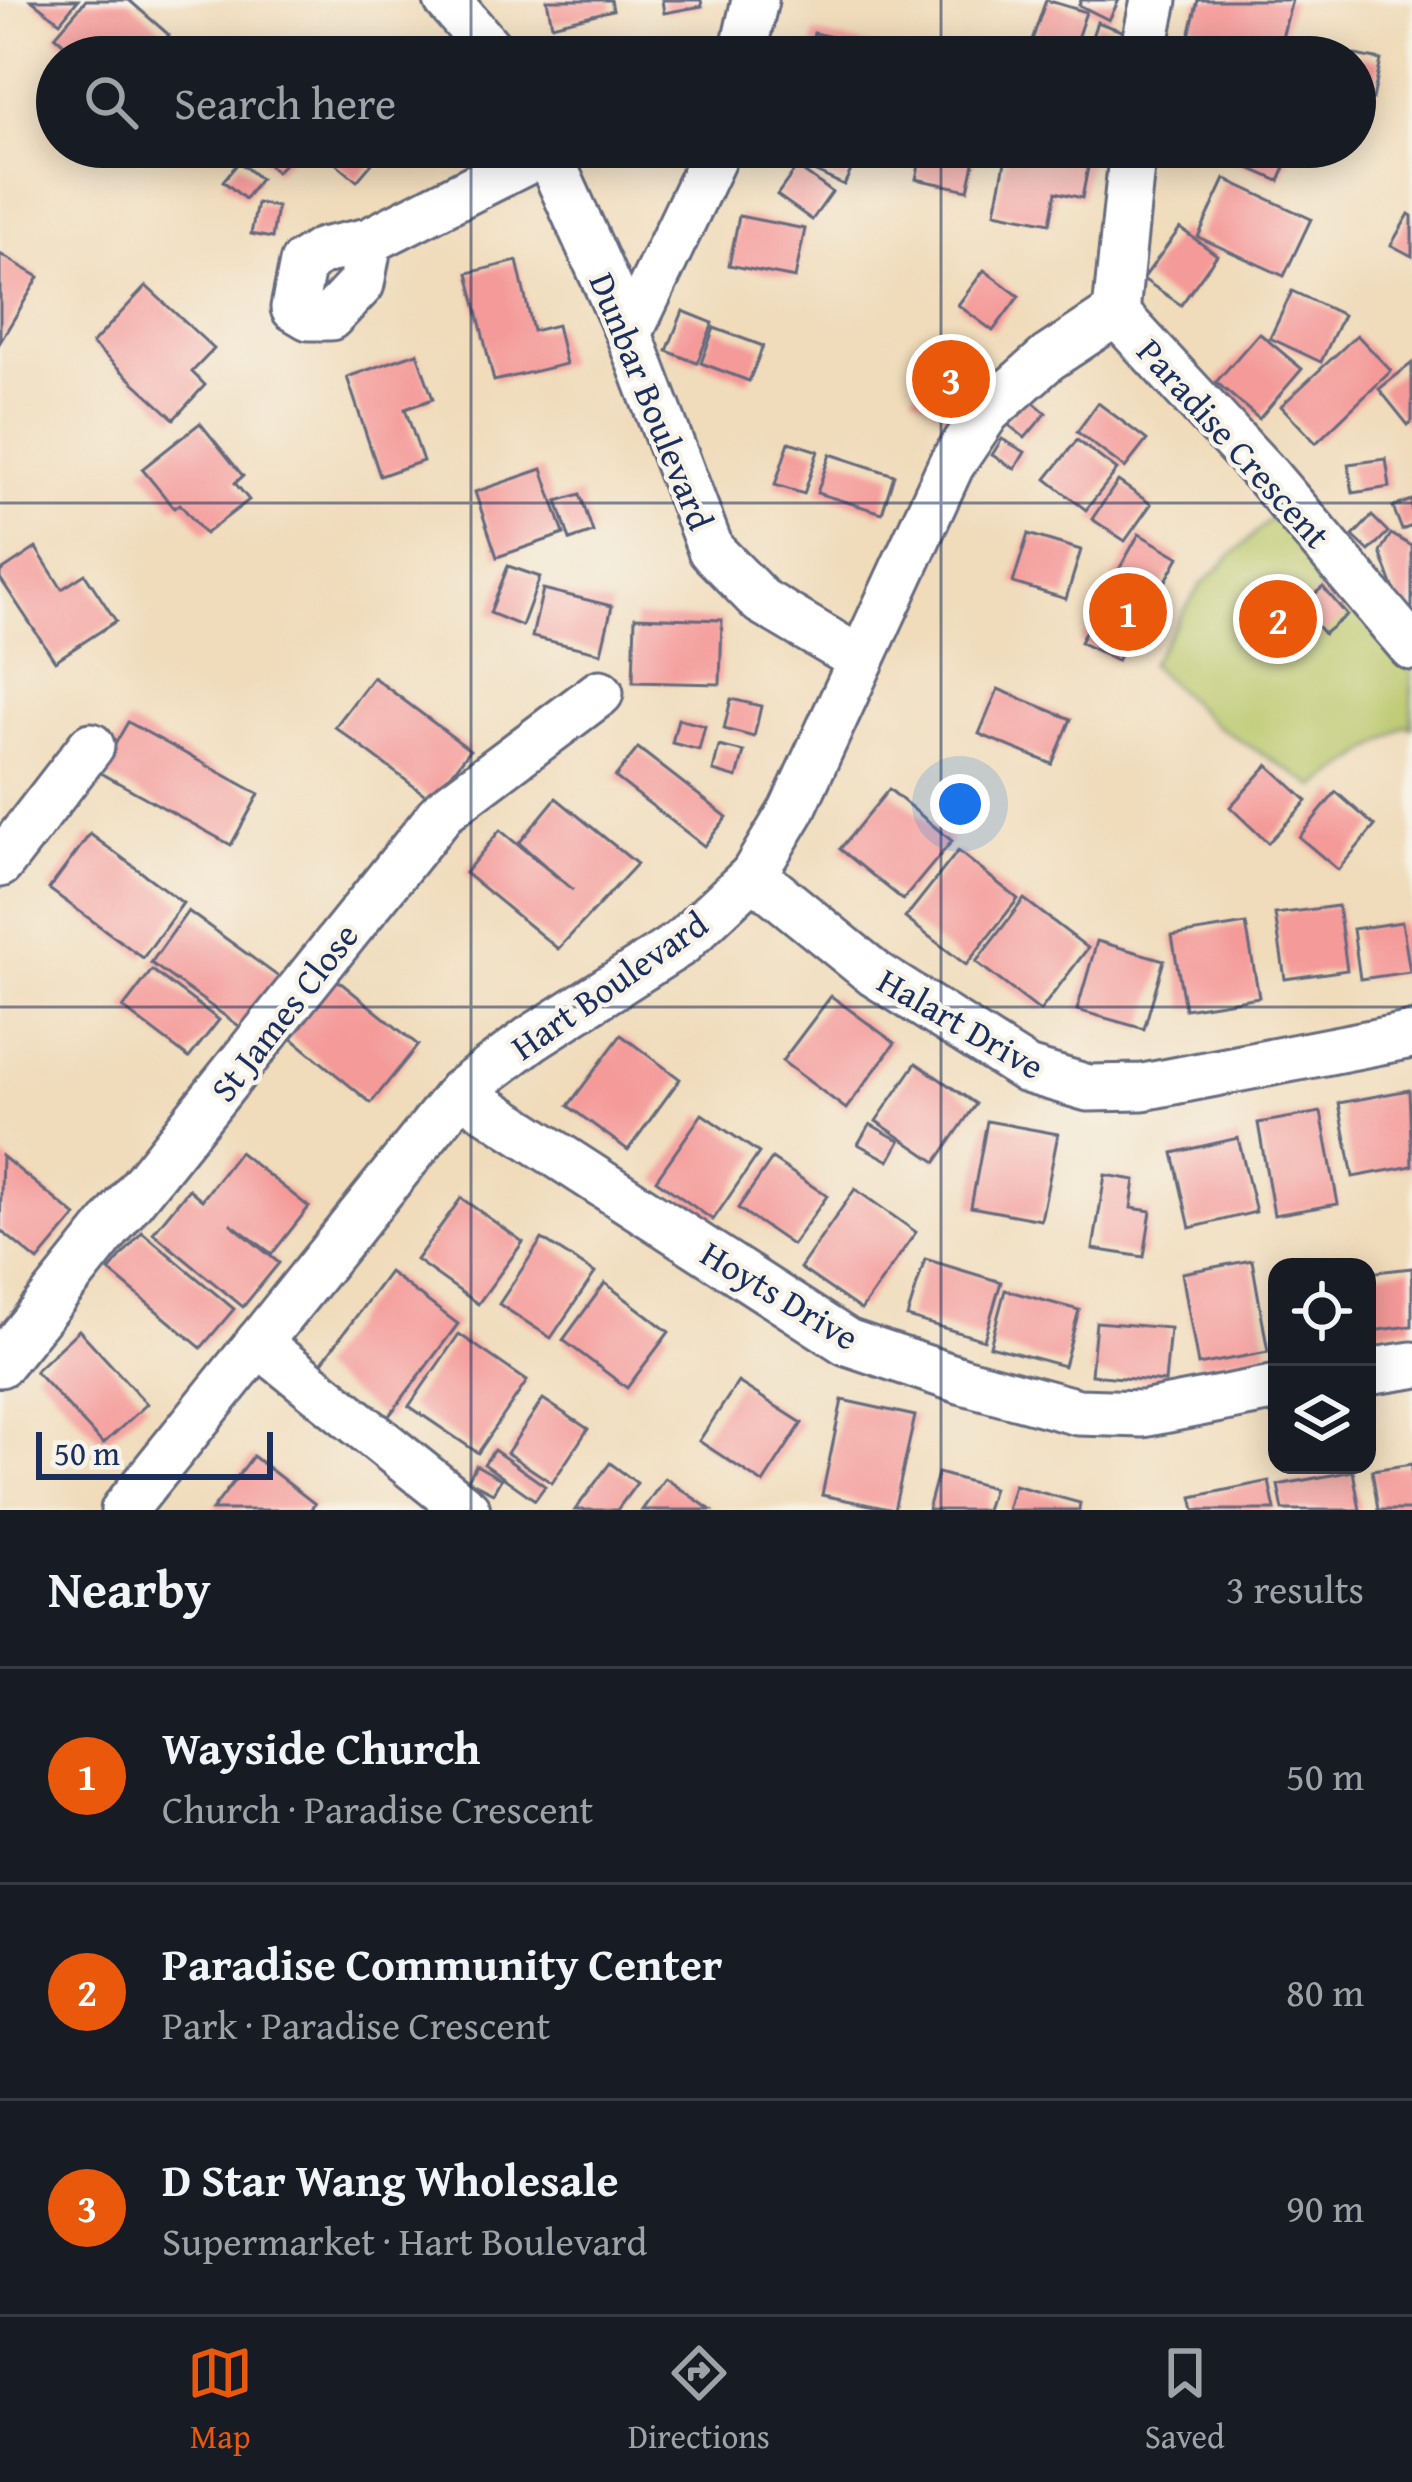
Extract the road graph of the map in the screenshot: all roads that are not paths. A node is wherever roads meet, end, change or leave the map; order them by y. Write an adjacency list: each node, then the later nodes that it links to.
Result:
1 (447, 0): 4 (street)
2 (755, 0): 5 (street)
3 (1154, 0): 6 (street)
4 (478, 36)
5 (747, 36)
6 (1146, 36)
7 (509, 168): 11 (street)
8 (555, 168): 13 (street, Dunbar Boulevard)
9 (708, 168): 13 (street)
10 (1131, 168): 12 (street, Paradise Crescent)
11 (369, 241)
12 (1116, 313): 14 (street, Paradise Crescent); 15 (street, Hart Boulevard)
13 (629, 334): 15 (street, Dunbar Boulevard)
14 (1412, 647)
15 (861, 660): 19 (street, Hart Boulevard)
16 (600, 693): 23 (street, St James Close)
17 (92, 746): 18 (street)
18 (0, 864)
19 (753, 875): 20 (street, Halart Drive); 21 (street, Hart Boulevard)
20 (1412, 1035)
21 (460, 1092): 22 (street, Hart Boulevard); 26 (street, Hoyts Drive)
22 (258, 1343): 27 (street, Hart Boulevard); 28 (street)
23 (0, 1364)
24 (1412, 1365): 25 (street)
25 (1376, 1371)
26 (1268, 1390)
27 (124, 1510)
28 (467, 1510)

